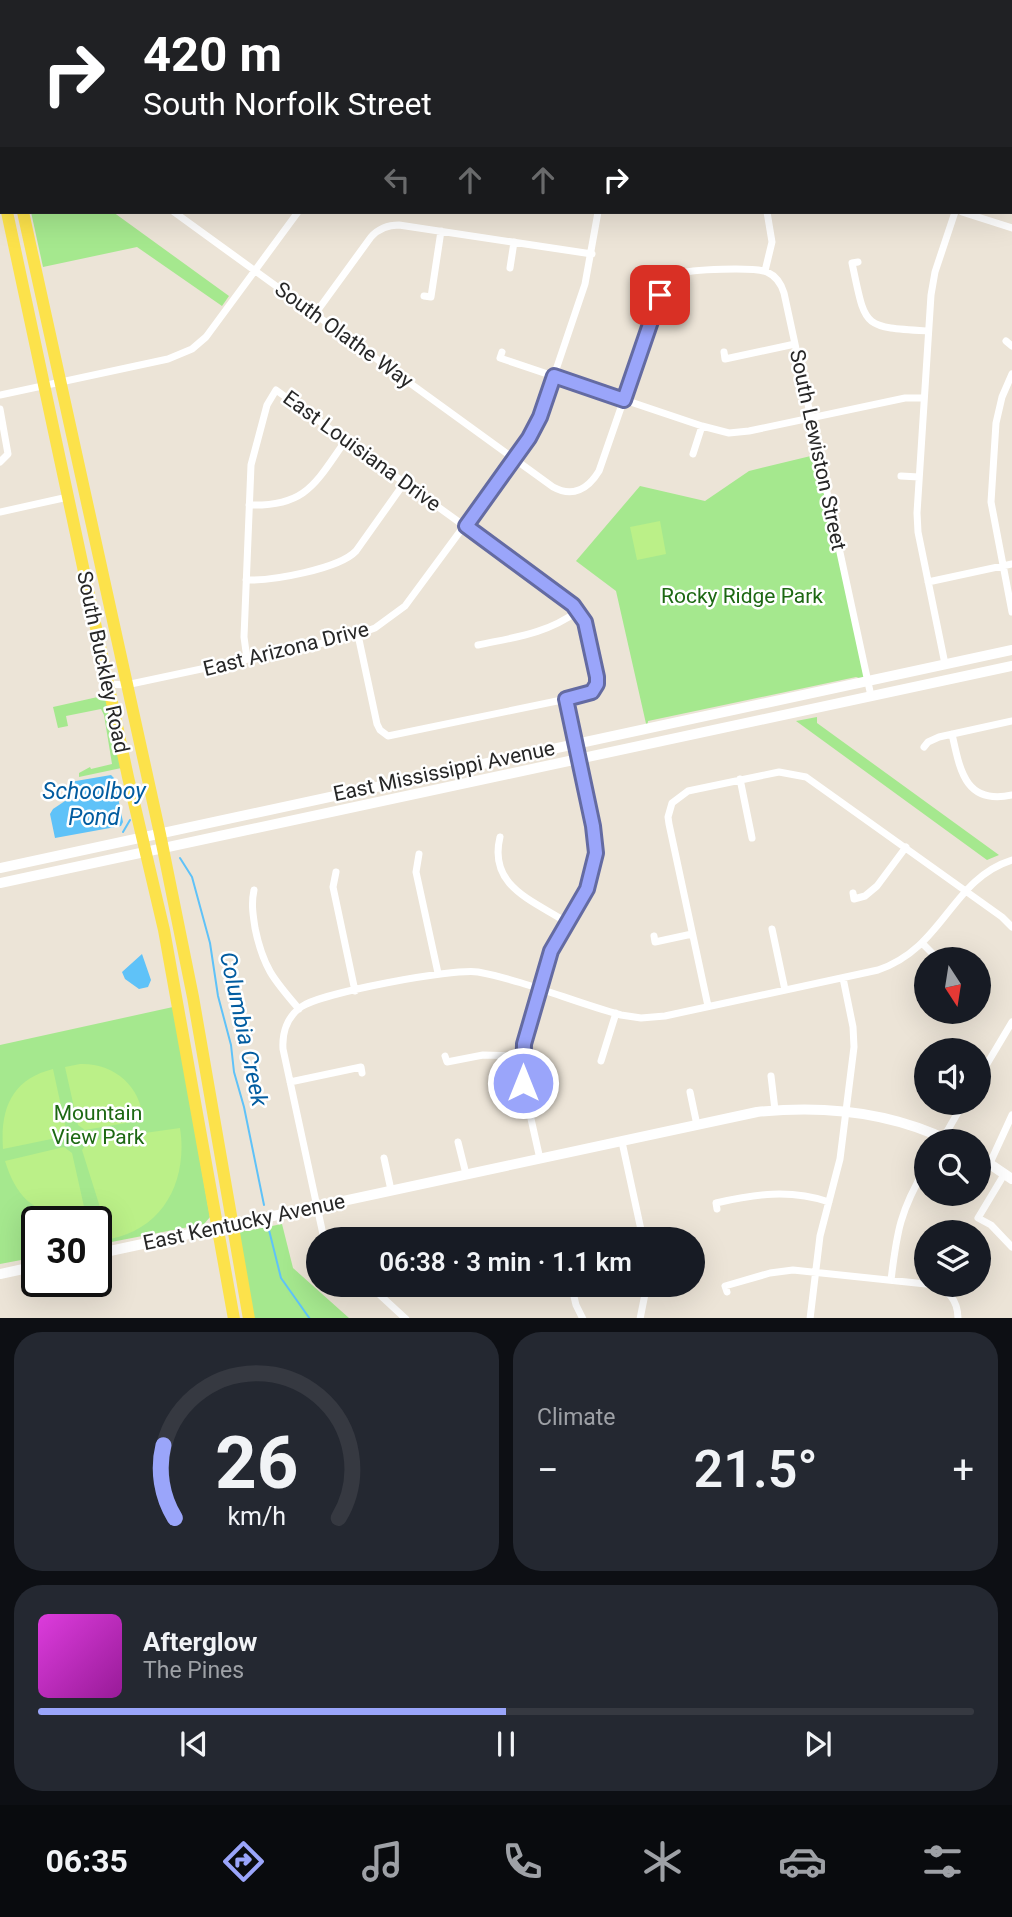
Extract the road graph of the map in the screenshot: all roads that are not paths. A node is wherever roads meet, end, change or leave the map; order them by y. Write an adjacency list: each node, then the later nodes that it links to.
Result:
1 (7, 214): 22 (main road, South Buckley Road)
2 (17, 214): 12 (main road)
3 (23, 214): 12 (main road, South Buckley Road)
4 (177, 214): 17 (street, South Olathe Way)
5 (297, 214): 17 (street)
6 (598, 214): 14 (street, East Arizona Drive)
7 (767, 214): 18 (street)
8 (953, 214): 21 (street)
9 (968, 214): 10 (street)
10 (1012, 228)
11 (441, 231): 13 (street); 19 (street); 20 (street)
12 (28, 236): 28 (main road, South Buckley Road)
13 (514, 242): 14 (street); 16 (street)
14 (592, 254): 27 (street, East Arizona Drive)
15 (858, 262): 21 (street)
16 (510, 268)
17 (255, 271): 20 (street, South Olathe Way); 28 (street)
18 (765, 271): 23 (street, South Lewiston Street); 32 (street, South Olathe Way)
19 (424, 296)
20 (315, 314): 39 (street, South Olathe Way)
21 (928, 331): 31 (street)
22 (33, 333): 28 (main road); 29 (main road, South Buckley Road)
23 (795, 344): 25 (street); 34 (street, South Lewiston Street)
24 (502, 352): 27 (street)
25 (724, 352)
26 (1012, 374): 49 (street)
27 (554, 376): 32 (street); 39 (street, East Arizona Drive)
28 (61, 382): 29 (street); 36 (main road, South Buckley Road)
29 (44, 386): 30 (street); 36 (main road); 44 (main road, South Buckley Road)
30 (0, 395)
31 (924, 398): 34 (street); 42 (street)
32 (624, 400): 35 (street); 39 (street, South Olathe Way)
33 (0, 409): 40 (street)
34 (811, 418): 35 (street); 61 (street, South Lewiston Street)
35 (702, 426): 38 (street)
36 (72, 430): 62 (main road, South Buckley Road)
37 (346, 440): 43 (street, East Louisiana Drive); 45 (street); 45 (street, East Louisiana Drive)
38 (693, 454)
39 (514, 459): 47 (street, East Arizona Drive)
40 (0, 462)
41 (901, 476): 42 (street)
42 (919, 477): 51 (street)
43 (405, 482): 47 (street, East Louisiana Drive); 50 (street)
44 (68, 497): 46 (street); 54 (main road, South Buckley Road)
45 (249, 505): 50 (street, East Louisiana Drive)
46 (0, 512)
47 (466, 526): 52 (street, East Louisiana Drive); 55 (street, East Arizona Drive)
48 (1012, 564): 49 (street)
49 (1002, 566): 51 (street); 53 (street)
50 (246, 580): 58 (street, East Louisiana Drive)
51 (928, 582): 59 (street)
52 (578, 611): 56 (street); 65 (street)
53 (1012, 612)
54 (97, 631): 62 (main road); 63 (main road, South Buckley Road)
55 (358, 635): 58 (street, East Arizona Drive); 65 (street)
56 (478, 645)
57 (1012, 650): 59 (main road, East Mississippi Avenue)
58 (247, 659): 62 (street, East Arizona Drive)
59 (945, 664): 61 (main road, East Mississippi Avenue)
60 (1012, 666): 64 (main road, East Mississippi Avenue)
61 (868, 681): 64 (street, South Lewiston Street); 68 (main road, East Mississippi Avenue)
62 (127, 685): 63 (street, East Arizona Drive); 73 (main road, South Buckley Road)
63 (109, 689): 75 (main road, South Buckley Road)
64 (871, 696): 70 (main road, East Mississippi Avenue)
65 (566, 699): 68 (street)
66 (1012, 721): 67 (street)
67 (952, 734): 69 (street); 72 (street)
68 (576, 743): 70 (street); 73 (main road, East Mississippi Avenue)
69 (924, 747)
70 (579, 758): 78 (main road, East Mississippi Avenue); 88 (street)
71 (740, 779): 76 (street); 77 (street); 91 (street)
72 (1012, 795)
73 (160, 834): 75 (main road, East Mississippi Avenue); 78 (main road, South Buckley Road)
74 (500, 837): 88 (street)
75 (143, 838): 79 (main road, South Buckley Road); 82 (main road, East Mississippi Avenue)
76 (752, 838)
77 (906, 847): 86 (street); 87 (street)
78 (163, 849): 79 (main road, East Mississippi Avenue); 130 (main road, South Buckley Road)
79 (147, 853): 84 (main road, East Mississippi Avenue); 133 (main road, South Buckley Road)
80 (419, 854): 95 (street)
81 (1012, 860): 86 (street)
82 (0, 868)
83 (336, 872): 99 (street)
84 (0, 883)
85 (254, 890): 101 (street)
86 (966, 891): 89 (street); 93 (street)
87 (853, 893)
88 (566, 922): 97 (street)
89 (1012, 928)
90 (772, 929): 98 (street)
91 (692, 934): 92 (street); 100 (street)
92 (654, 936)
93 (923, 944): 94 (street); 96 (street)
94 (926, 947)
95 (438, 973): 97 (street); 99 (street)
96 (843, 978): 98 (street); 113 (street)
97 (539, 990): 102 (street); 105 (street)
98 (785, 990): 100 (street)
99 (355, 991): 101 (street)
100 (708, 1006): 102 (street)
101 (299, 1009): 110 (street)
102 (616, 1013): 107 (street)
103 (1011, 1028): 106 (street)
104 (445, 1056): 105 (street)
105 (522, 1056): 120 (street)
106 (991, 1059)
107 (601, 1061)
108 (362, 1073): 110 (street)
109 (771, 1076): 112 (street)
110 (290, 1082): 128 (street)
111 (690, 1092): 115 (street)
112 (775, 1110): 113 (main road, East Kentucky Avenue); 115 (main road, East Kentucky Avenue)
113 (847, 1111): 116 (main road, East Kentucky Avenue); 127 (street)
114 (1012, 1115): 121 (street)
115 (697, 1125): 118 (main road, East Kentucky Avenue)
116 (918, 1129)
117 (458, 1142): 123 (street)
118 (622, 1142): 120 (main road, East Kentucky Avenue); 132 (street)
119 (384, 1158): 125 (street)
120 (540, 1159): 123 (main road, East Kentucky Avenue)
121 (991, 1161)
122 (991, 1164): 124 (main road)
123 (466, 1174): 125 (main road, East Kentucky Avenue)
124 (1008, 1176): 134 (street)
125 (391, 1190): 128 (main road, East Kentucky Avenue)
126 (914, 1190): 139 (street)
127 (829, 1202): 129 (street); 137 (street)
128 (316, 1207): 130 (main road, East Kentucky Avenue); 131 (street)
129 (717, 1209)
130 (232, 1225): 133 (main road, East Kentucky Avenue); 147 (main road, South Buckley Road)
131 (321, 1227)
132 (640, 1227)
133 (216, 1228): 135 (main road, East Kentucky Avenue); 146 (main road, South Buckley Road)
134 (1012, 1247)
135 (112, 1251)
136 (21, 1269): 138 (main road)
137 (816, 1271): 139 (street); 141 (street); 151 (street)
138 (0, 1274)
139 (891, 1280): 140 (street)
140 (914, 1282)
141 (727, 1292)
142 (382, 1297): 148 (street)
143 (574, 1297): 149 (street)
144 (644, 1297): 150 (street)
145 (952, 1297): 152 (street)
146 (234, 1318)
147 (249, 1318)
148 (406, 1318)
149 (583, 1318)
150 (640, 1318)
151 (810, 1318)
152 (958, 1318)

